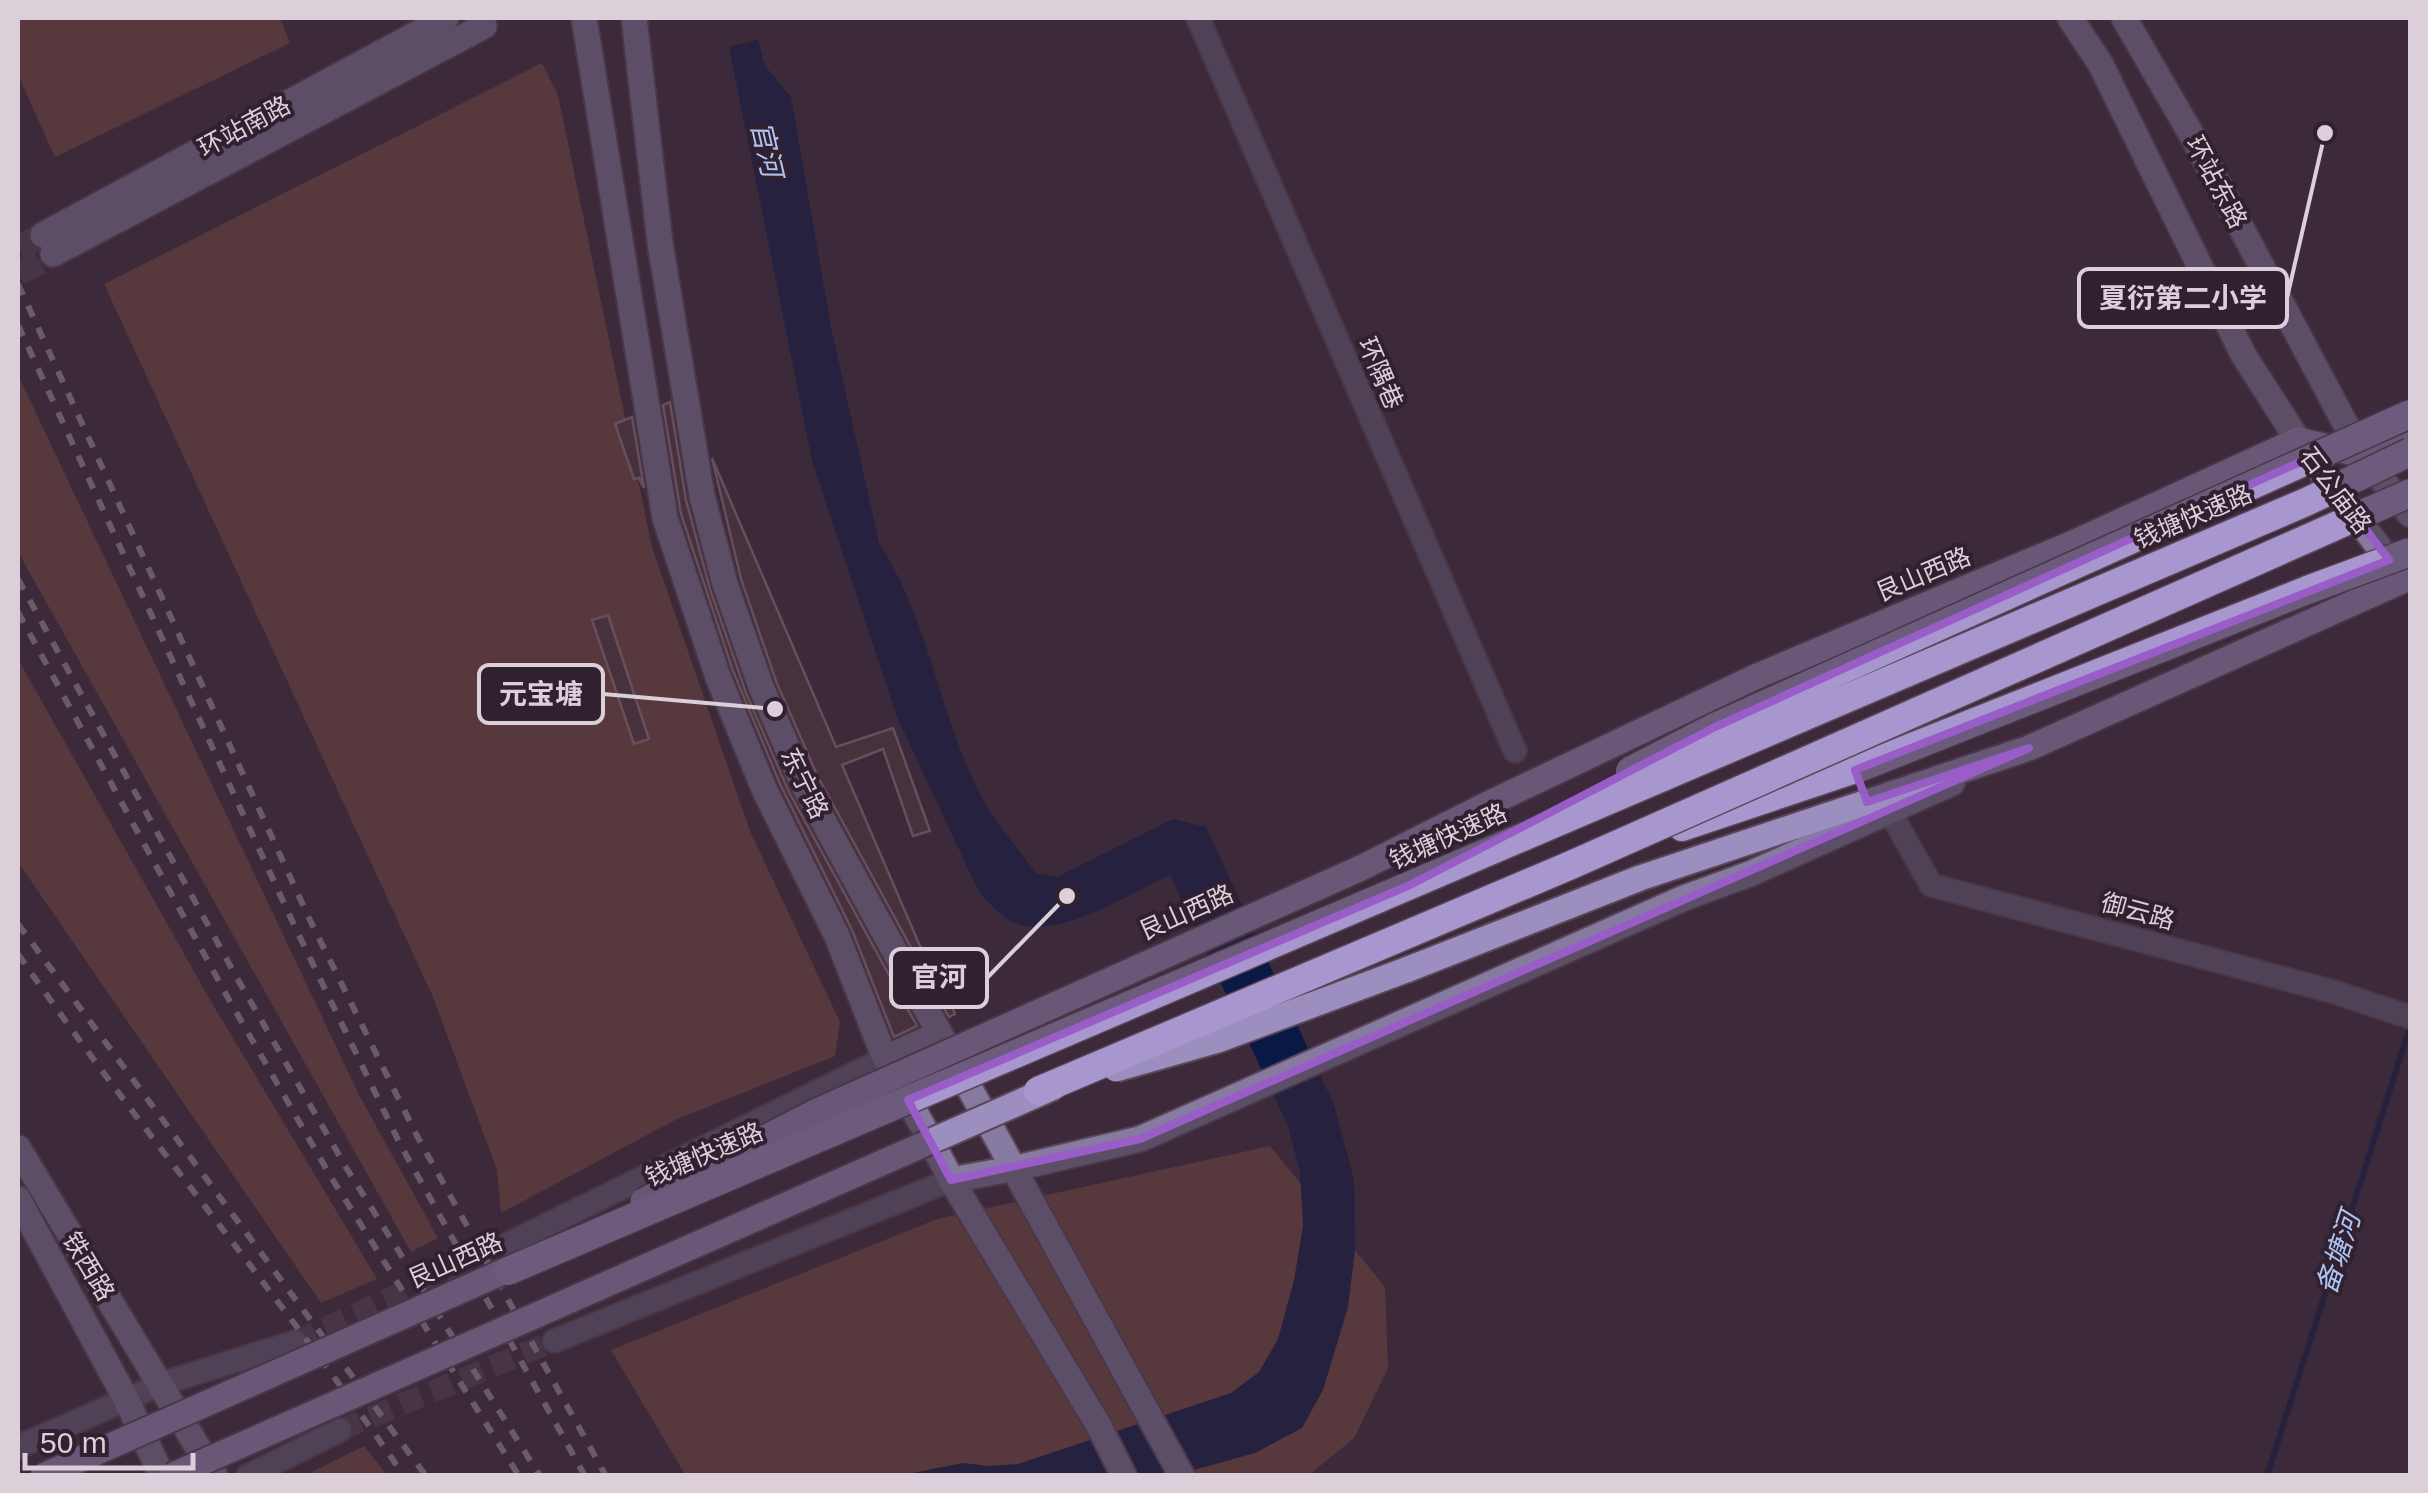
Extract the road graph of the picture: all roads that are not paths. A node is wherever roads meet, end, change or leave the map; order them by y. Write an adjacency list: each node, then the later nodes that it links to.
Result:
1 (446, 18): 7 (main road, 环站南路)
2 (584, 18): 24 (main road, 东宁路)
3 (634, 18): 23 (main road, 东宁路)
4 (1198, 18): 18 (street, 环隅巷)
5 (2070, 18): 10 (main road, 环站东路)
6 (2124, 18): 12 (main road, 环站东路)
7 (484, 26)
8 (2410, 414): 21 (highway, bridge)
9 (2410, 438): 12 (main road)
10 (2298, 440): 12 (main road); 16 (main road, 石公庙路); 30 (main road, 艮山西路, bridge)
11 (2410, 452): 21 (highway, 钱塘快速路, bridge)
12 (2362, 455): 14 (main road, 石公庙路)
13 (2410, 493): 20 (highway, bridge)
14 (2410, 514)
15 (2410, 552): 20 (highway, bridge)
16 (2408, 577): 17 (main road)
17 (2029, 748): 19 (main road); 25 (main road, bridge)
18 (1515, 751)
19 (1890, 812): 22 (street, 御云路); 27 (main road)
20 (1571, 864): 25 (highway, bridge)
21 (1410, 885): 30 (highway, 钱塘快速路, bridge)
22 (2410, 1017)
23 (939, 1034): 24 (main road); 27 (main road, 东宁路)
24 (886, 1058): 28 (main road, 东宁路); 30 (street, 艮山西路)
25 (1038, 1091): 39 (main road, bridge)
26 (18, 1148): 33 (main road, 铁西路)
27 (1012, 1170): 28 (main road); 43 (main road, 东宁路)
28 (951, 1180): 31 (street); 42 (main road, 东宁路)
29 (18, 1199): 34 (main road, 铁西路)
30 (508, 1258): 37 (main road, 艮山西路, bridge)
31 (554, 1341)
32 (295, 1342): 33 (street)
33 (161, 1384): 34 (street); 40 (main road, 铁西路)
34 (126, 1398): 36 (street); 38 (main road, 铁西路)
35 (340, 1430): 41 (street)
36 (18, 1448)
37 (43, 1476)
38 (162, 1476)
39 (171, 1476)
40 (214, 1476)
41 (248, 1476)
42 (1124, 1476)
43 (1182, 1476)

